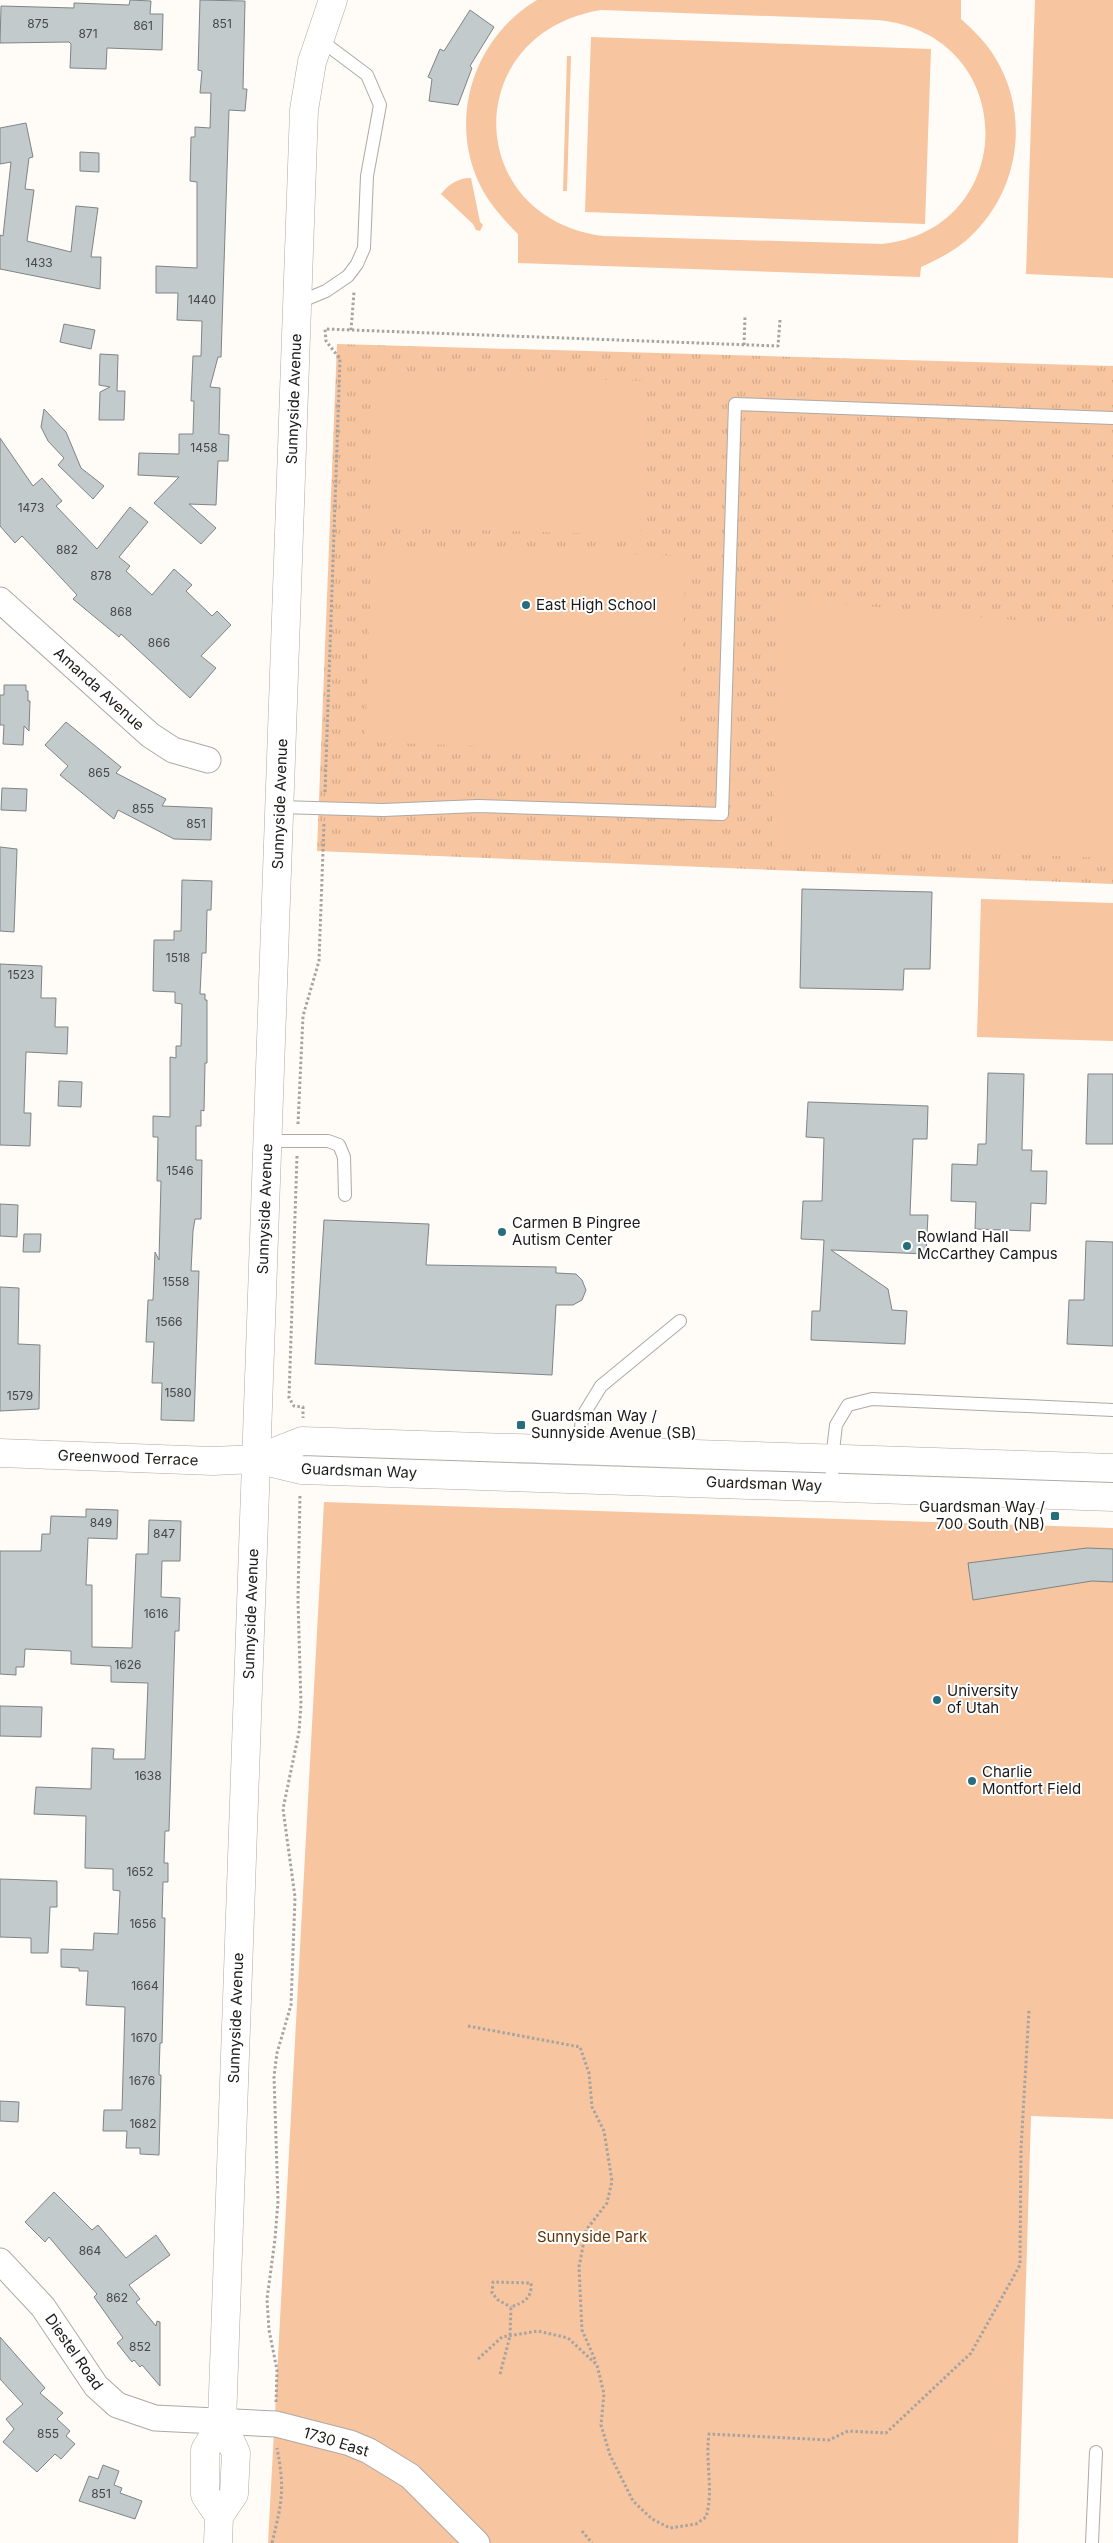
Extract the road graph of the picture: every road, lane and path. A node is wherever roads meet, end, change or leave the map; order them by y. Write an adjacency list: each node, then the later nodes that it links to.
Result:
1 (333, 0): 2 (main road, Sunnyside Avenue)
2 (318, 39): 4 (main road, Sunnyside Avenue); 4 (lane)
3 (354, 289): 7 (path)
4 (297, 303): 13 (main road, Sunnyside Avenue)
5 (745, 317): 8 (path)
6 (780, 320): 8 (path)
7 (351, 330): 8 (path); 12 (path)
8 (744, 345)
9 (1113, 418): 13 (lane)
10 (0, 600): 11 (street, Amanda Avenue)
11 (208, 760)
12 (325, 788)
13 (280, 807): 16 (main road, Sunnyside Avenue)
14 (324, 827): 15 (path)
15 (321, 894)
16 (268, 1141): 17 (lane); 25 (main road, Sunnyside Avenue)
17 (345, 1195)
18 (680, 1322): 22 (lane)
19 (303, 1407): 21 (path)
20 (1113, 1410): 24 (lane)
21 (303, 1420)
22 (579, 1450): 24 (main road, Guardsman Way); 25 (main road, Guardsman Way)
23 (0, 1453): 25 (main road, Greenwood Terrace)
24 (832, 1458): 26 (main road, Guardsman Way); 27 (lane)
25 (256, 1459): 27 (main road, Guardsman Way); 39 (main road, Sunnyside Avenue)
26 (1113, 1468)
27 (832, 1487): 29 (main road, Guardsman Way)
28 (300, 1493): 38 (path)
29 (1113, 1497)
30 (1029, 2010): 36 (path)
31 (468, 2026): 36 (path)
32 (0, 2261): 39 (street, Diestel Road)
33 (512, 2308): 33 (path); 34 (path)
34 (510, 2336): 35 (path); 36 (path); 37 (path)
35 (478, 2359)
36 (597, 2365)
37 (500, 2374)
38 (276, 2403)
39 (222, 2422): 43 (main road, Sunnyside Avenue); 45 (street, 1730 East)
40 (276, 2442): 44 (path)
41 (1096, 2452): 47 (lane)
42 (582, 2531): 46 (path)
43 (218, 2543)
44 (272, 2543)
45 (477, 2543)
46 (592, 2543)
47 (1092, 2543)

